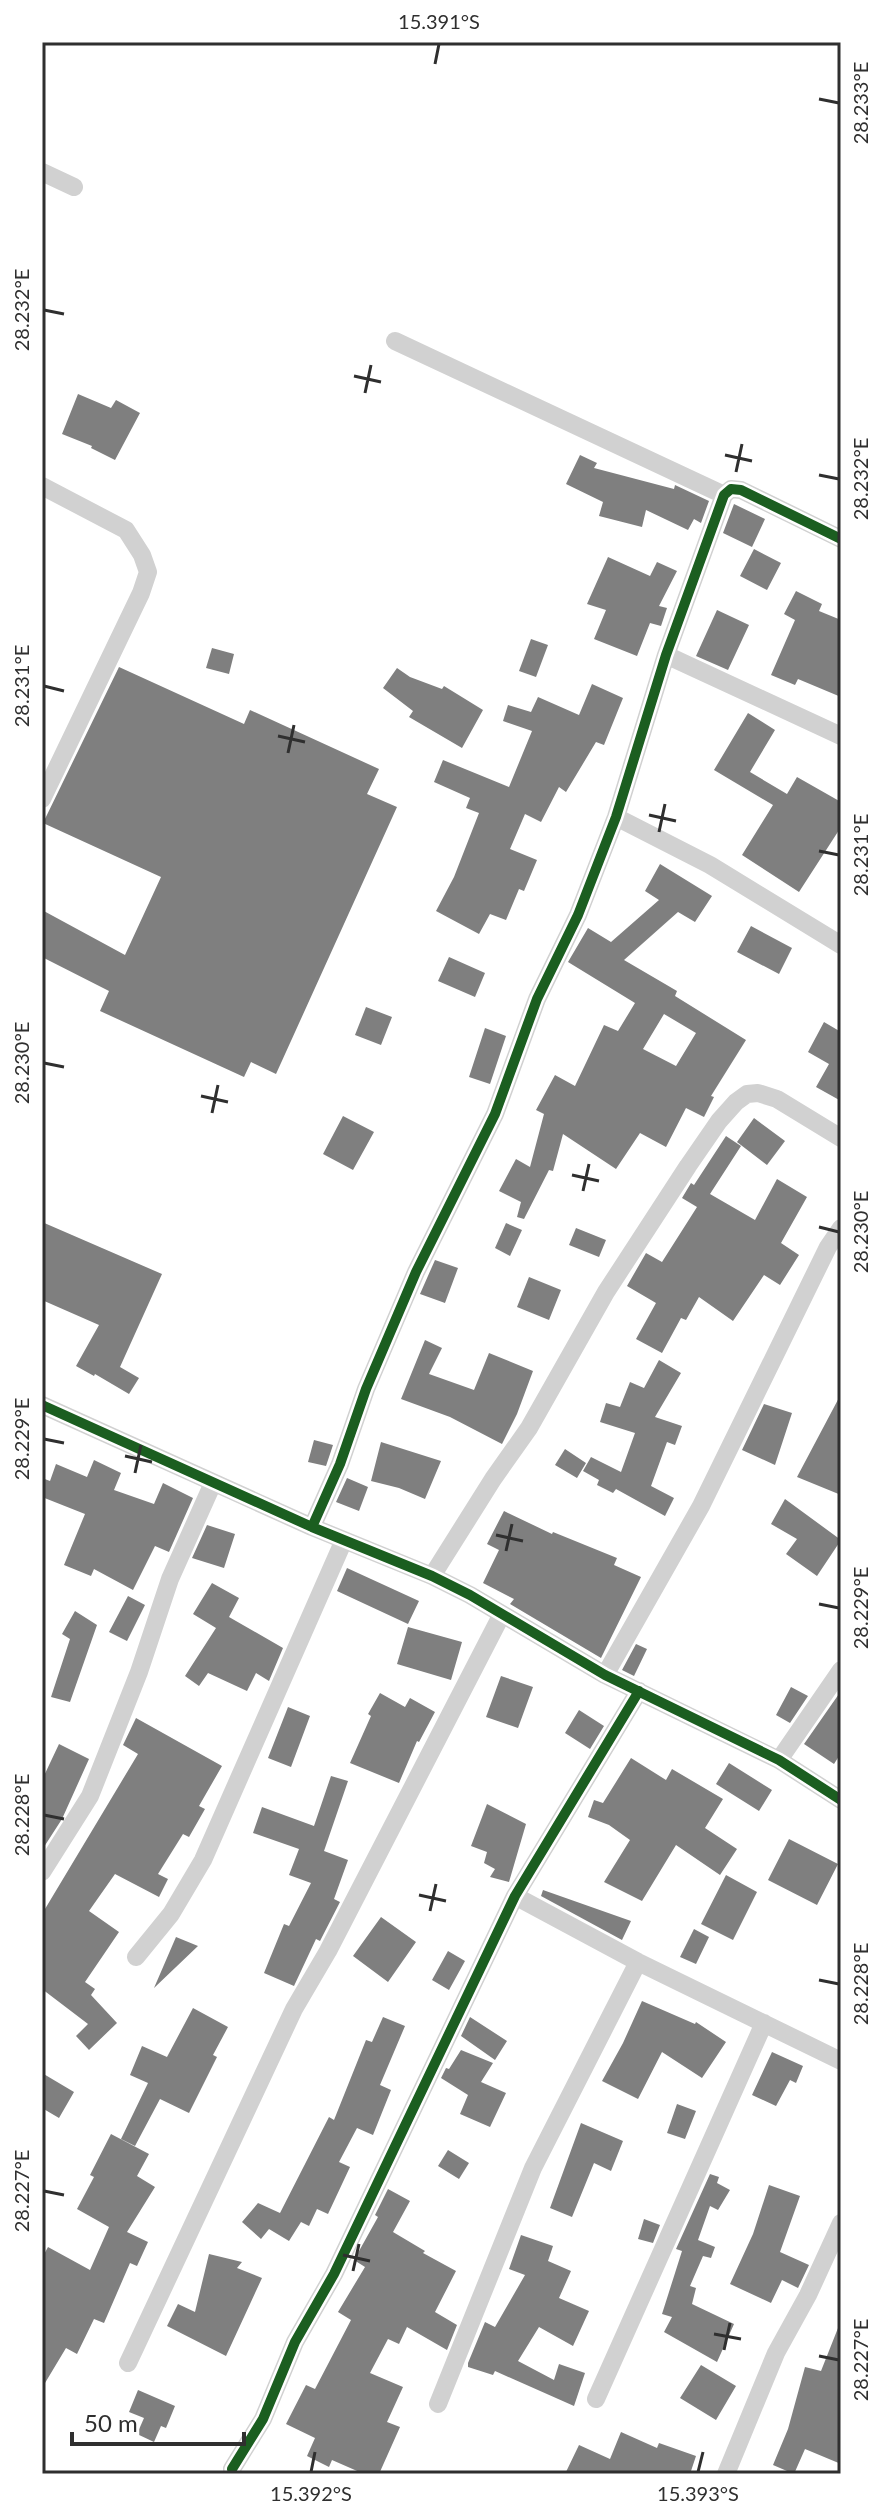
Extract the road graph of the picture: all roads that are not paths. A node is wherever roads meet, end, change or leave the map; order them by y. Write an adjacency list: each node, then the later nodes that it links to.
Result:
1 (42, 172): 2 (street)
2 (74, 187)
3 (395, 341): 5 (street)
4 (42, 486): 9 (street)
5 (724, 495): 6 (street); 7 (street)
6 (841, 539)
7 (666, 655): 8 (street); 10 (street)
8 (841, 736)
9 (42, 799)
10 (616, 817): 11 (street); 16 (street)
11 (841, 945)
12 (841, 1138): 18 (street)
13 (841, 1228): 21 (street)
14 (42, 1405): 15 (street)
15 (213, 1483): 16 (street); 25 (street)
16 (312, 1527): 17 (street)
17 (344, 1540): 18 (street); 27 (street)
18 (432, 1576): 19 (street)
19 (502, 1614): 21 (street); 32 (street)
20 (841, 1670): 23 (street)
21 (605, 1675): 22 (street)
22 (639, 1691): 23 (street); 26 (street)
23 (779, 1760): 24 (street)
24 (841, 1800)
25 (42, 1872)
26 (515, 1896): 28 (street); 35 (street)
27 (136, 1957)
28 (638, 1962): 29 (street); 34 (street)
29 (764, 2023): 30 (street); 33 (street)
30 (841, 2061)
31 (841, 2223): 36 (street)
32 (128, 2363)
33 (596, 2399)
34 (438, 2404)
35 (232, 2469)
36 (726, 2474)

